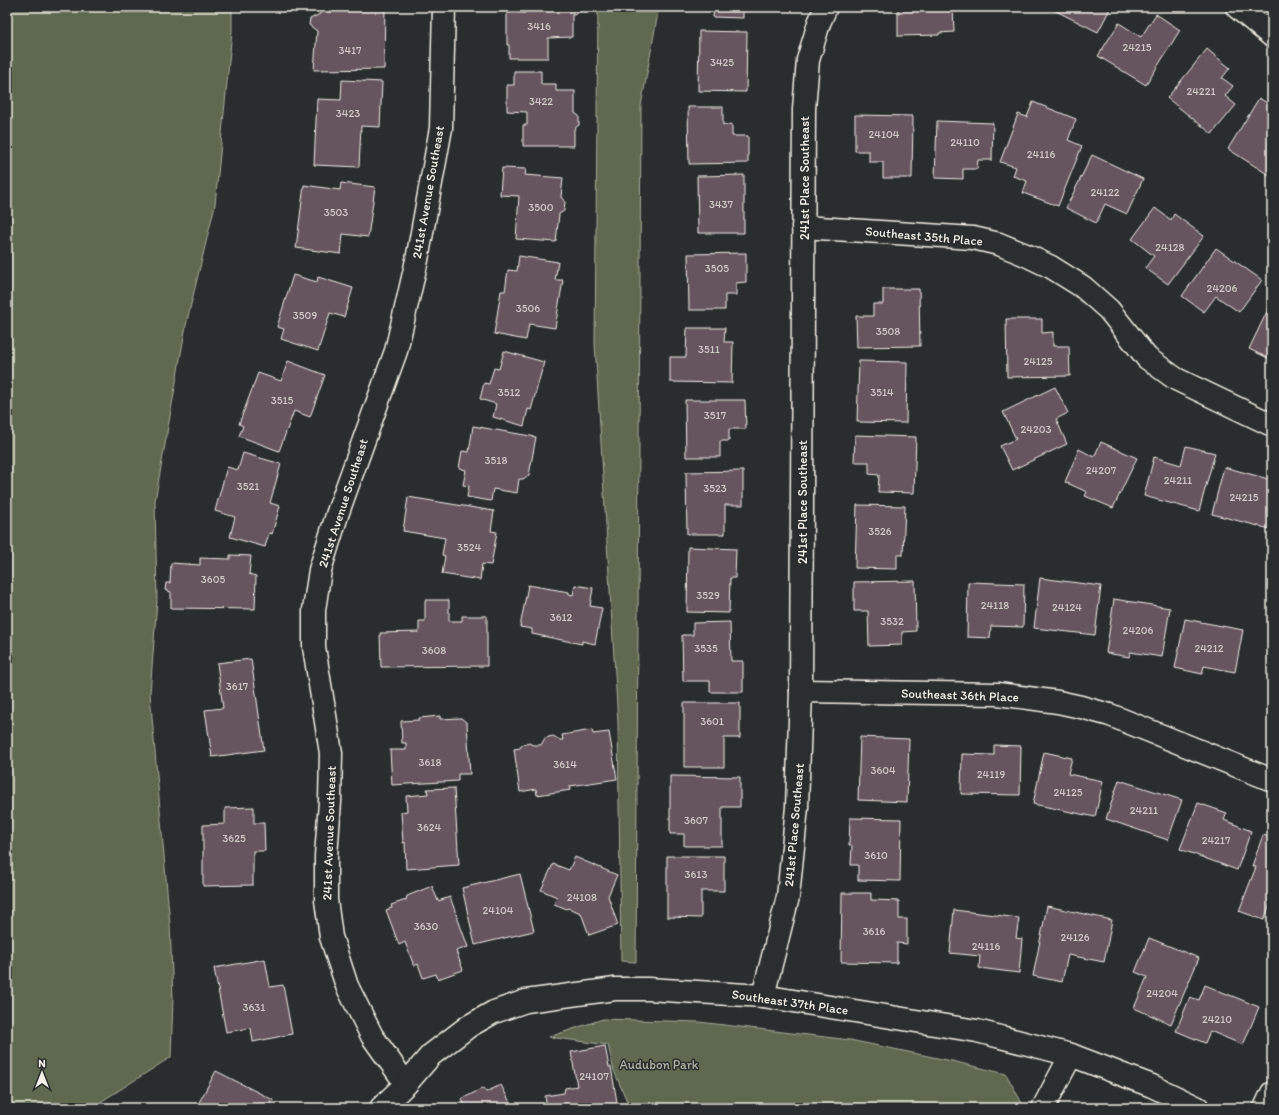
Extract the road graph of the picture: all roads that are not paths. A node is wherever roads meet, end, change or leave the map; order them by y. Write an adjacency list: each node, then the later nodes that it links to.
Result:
1 (444, 7): 11 (street, 241st Avenue Southeast)
2 (826, 7): 5 (street, 241st Place Southeast)
3 (1237, 7): 4 (street)
4 (1272, 36)
5 (803, 227): 6 (street, Southeast 35th Place); 7 (street, 241st Place Southeast)
6 (1272, 425)
7 (801, 691): 8 (street, Southeast 36th Place); 9 (street, 241st Place Southeast)
8 (1272, 780)
9 (763, 996): 10 (street, Southeast 37th Place); 11 (street, Southeast 37th Place)
10 (1072, 1055): 14 (street); 15 (street, Southeast 37th Place)
11 (406, 1084): 13 (street, Southeast 37th Place)
12 (1272, 1093): 16 (street)
13 (381, 1108)
14 (1043, 1108)
15 (1198, 1108)
16 (1265, 1108)

